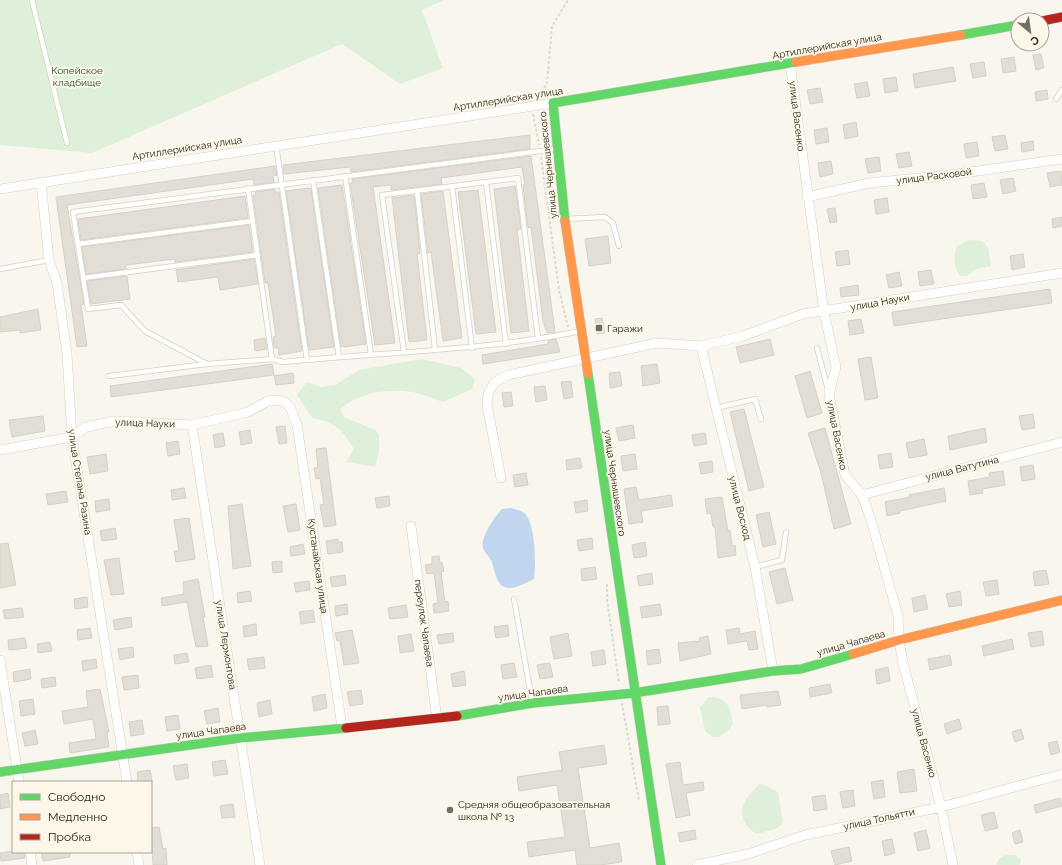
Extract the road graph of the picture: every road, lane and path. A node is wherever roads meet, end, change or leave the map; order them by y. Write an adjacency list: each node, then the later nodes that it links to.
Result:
1 (32, 0): 11 (lane)
2 (568, 0): 10 (path)
3 (1062, 17): 4 (street)
4 (1050, 19)
5 (1010, 26): 6 (street, Артиллерийская улица)
6 (790, 63): 9 (street, Артиллерийская улица); 25 (street, улица Васенко)
7 (1062, 90): 8 (lane)
8 (1056, 99)
9 (553, 103): 10 (street, Артиллерийская улица); 13 (street, улица Чернышевского)
10 (531, 106): 12 (street, Артиллерийская улица); 14 (path)
11 (67, 143)
12 (276, 145): 18 (street, Артиллерийская улица); 20 (lane)
13 (557, 149): 14 (lane); 26 (street, улица Чернышевского)
14 (540, 151): 16 (lane); 37 (path)
15 (1062, 159): 25 (street, улица Расковой)
16 (345, 176): 17 (lane); 45 (lane)
17 (313, 180): 20 (lane); 46 (lane)
18 (41, 182): 23 (street, Артиллерийская улица); 31 (street, улица Степана Разина)
19 (486, 182): 21 (lane); 38 (lane); 39 (lane)
20 (282, 184): 22 (lane); 49 (lane)
21 (452, 186): 24 (lane); 41 (lane)
22 (248, 188): 27 (lane); 28 (lane)
23 (0, 189)
24 (417, 191): 43 (lane); 44 (lane)
25 (807, 197): 35 (street, улица Васенко)
26 (565, 219): 29 (lane); 36 (street, улица Чернышевского)
27 (253, 221): 28 (lane); 30 (lane)
28 (78, 244): 34 (lane)
29 (618, 246)
30 (258, 255): 34 (lane); 48 (lane)
31 (49, 260): 32 (lane); 57 (street, улица Степана Разина)
32 (0, 269)
33 (1062, 272): 35 (street, улица Науки)
34 (83, 278): 50 (lane)
35 (824, 312): 40 (street, улица Науки); 52 (street, улица Васенко)
36 (582, 331): 37 (lane); 47 (street, улица Чернышевского)
37 (570, 333): 38 (lane)
38 (538, 338): 39 (lane)
39 (506, 344): 41 (lane)
40 (701, 346): 47 (street, улица Науки); 54 (street, улица Восход)
41 (472, 348): 43 (lane)
42 (816, 348): 52 (lane)
43 (435, 349): 44 (lane)
44 (404, 352): 45 (lane)
45 (371, 354): 46 (lane)
46 (339, 356): 49 (lane)
47 (586, 358): 60 (street, улица Науки); 72 (street, улица Чернышевского)
48 (272, 360): 49 (lane); 50 (lane)
49 (307, 360)
50 (207, 364): 51 (lane)
51 (109, 376)
52 (829, 394): 61 (street, улица Васенко)
53 (290, 406): 56 (street, улица Науки); 75 (street, Кустанайская улица)
54 (716, 408): 55 (lane); 64 (street, улица Восход)
55 (761, 419)
56 (192, 425): 57 (street, улица Науки); 76 (street, улица Лермонтова)
57 (72, 437): 59 (street, улица Науки); 77 (street, улица Степана Разина)
58 (1062, 442): 61 (street, улица Ватутина)
59 (0, 450)
60 (501, 478)
61 (862, 495): 68 (street, улица Васенко)
62 (410, 526): 74 (street, переулок Чапаева)
63 (786, 532): 64 (lane)
64 (755, 567): 70 (street, улица Восход)
65 (607, 579): 71 (path)
66 (514, 599): 73 (lane)
67 (1062, 600): 68 (street, улица Чапаева)
68 (899, 640): 70 (street, улица Чапаева); 84 (street, улица Васенко)
69 (0, 660): 78 (street)
70 (774, 671): 72 (street, улица Чапаева)
71 (620, 692): 72 (street, улица Чапаева); 73 (street, улица Чапаева); 83 (path)
72 (634, 693): 90 (street, улица Чернышевского)
73 (533, 703): 74 (street, улица Чапаева)
74 (437, 719): 75 (street, улица Чапаева)
75 (342, 727): 76 (street, улица Чапаева)
76 (240, 738): 77 (street, улица Чапаева); 89 (street, улица Лермонтова)
77 (123, 754): 78 (street, улица Чапаева); 82 (street, улица Степана Разина)
78 (17, 769): 79 (street, улица Чапаева); 81 (street)
79 (0, 772)
80 (1062, 774): 84 (street, улица Тольятти)
81 (19, 781)
82 (127, 781)
83 (640, 802)
84 (941, 807): 91 (street, улица Тольятти); 92 (street, улица Васенко)
85 (30, 853): 87 (street)
86 (137, 853): 88 (street)
87 (32, 865)
88 (139, 865)
89 (260, 865)
90 (661, 865)
91 (697, 865)
92 (954, 865)

